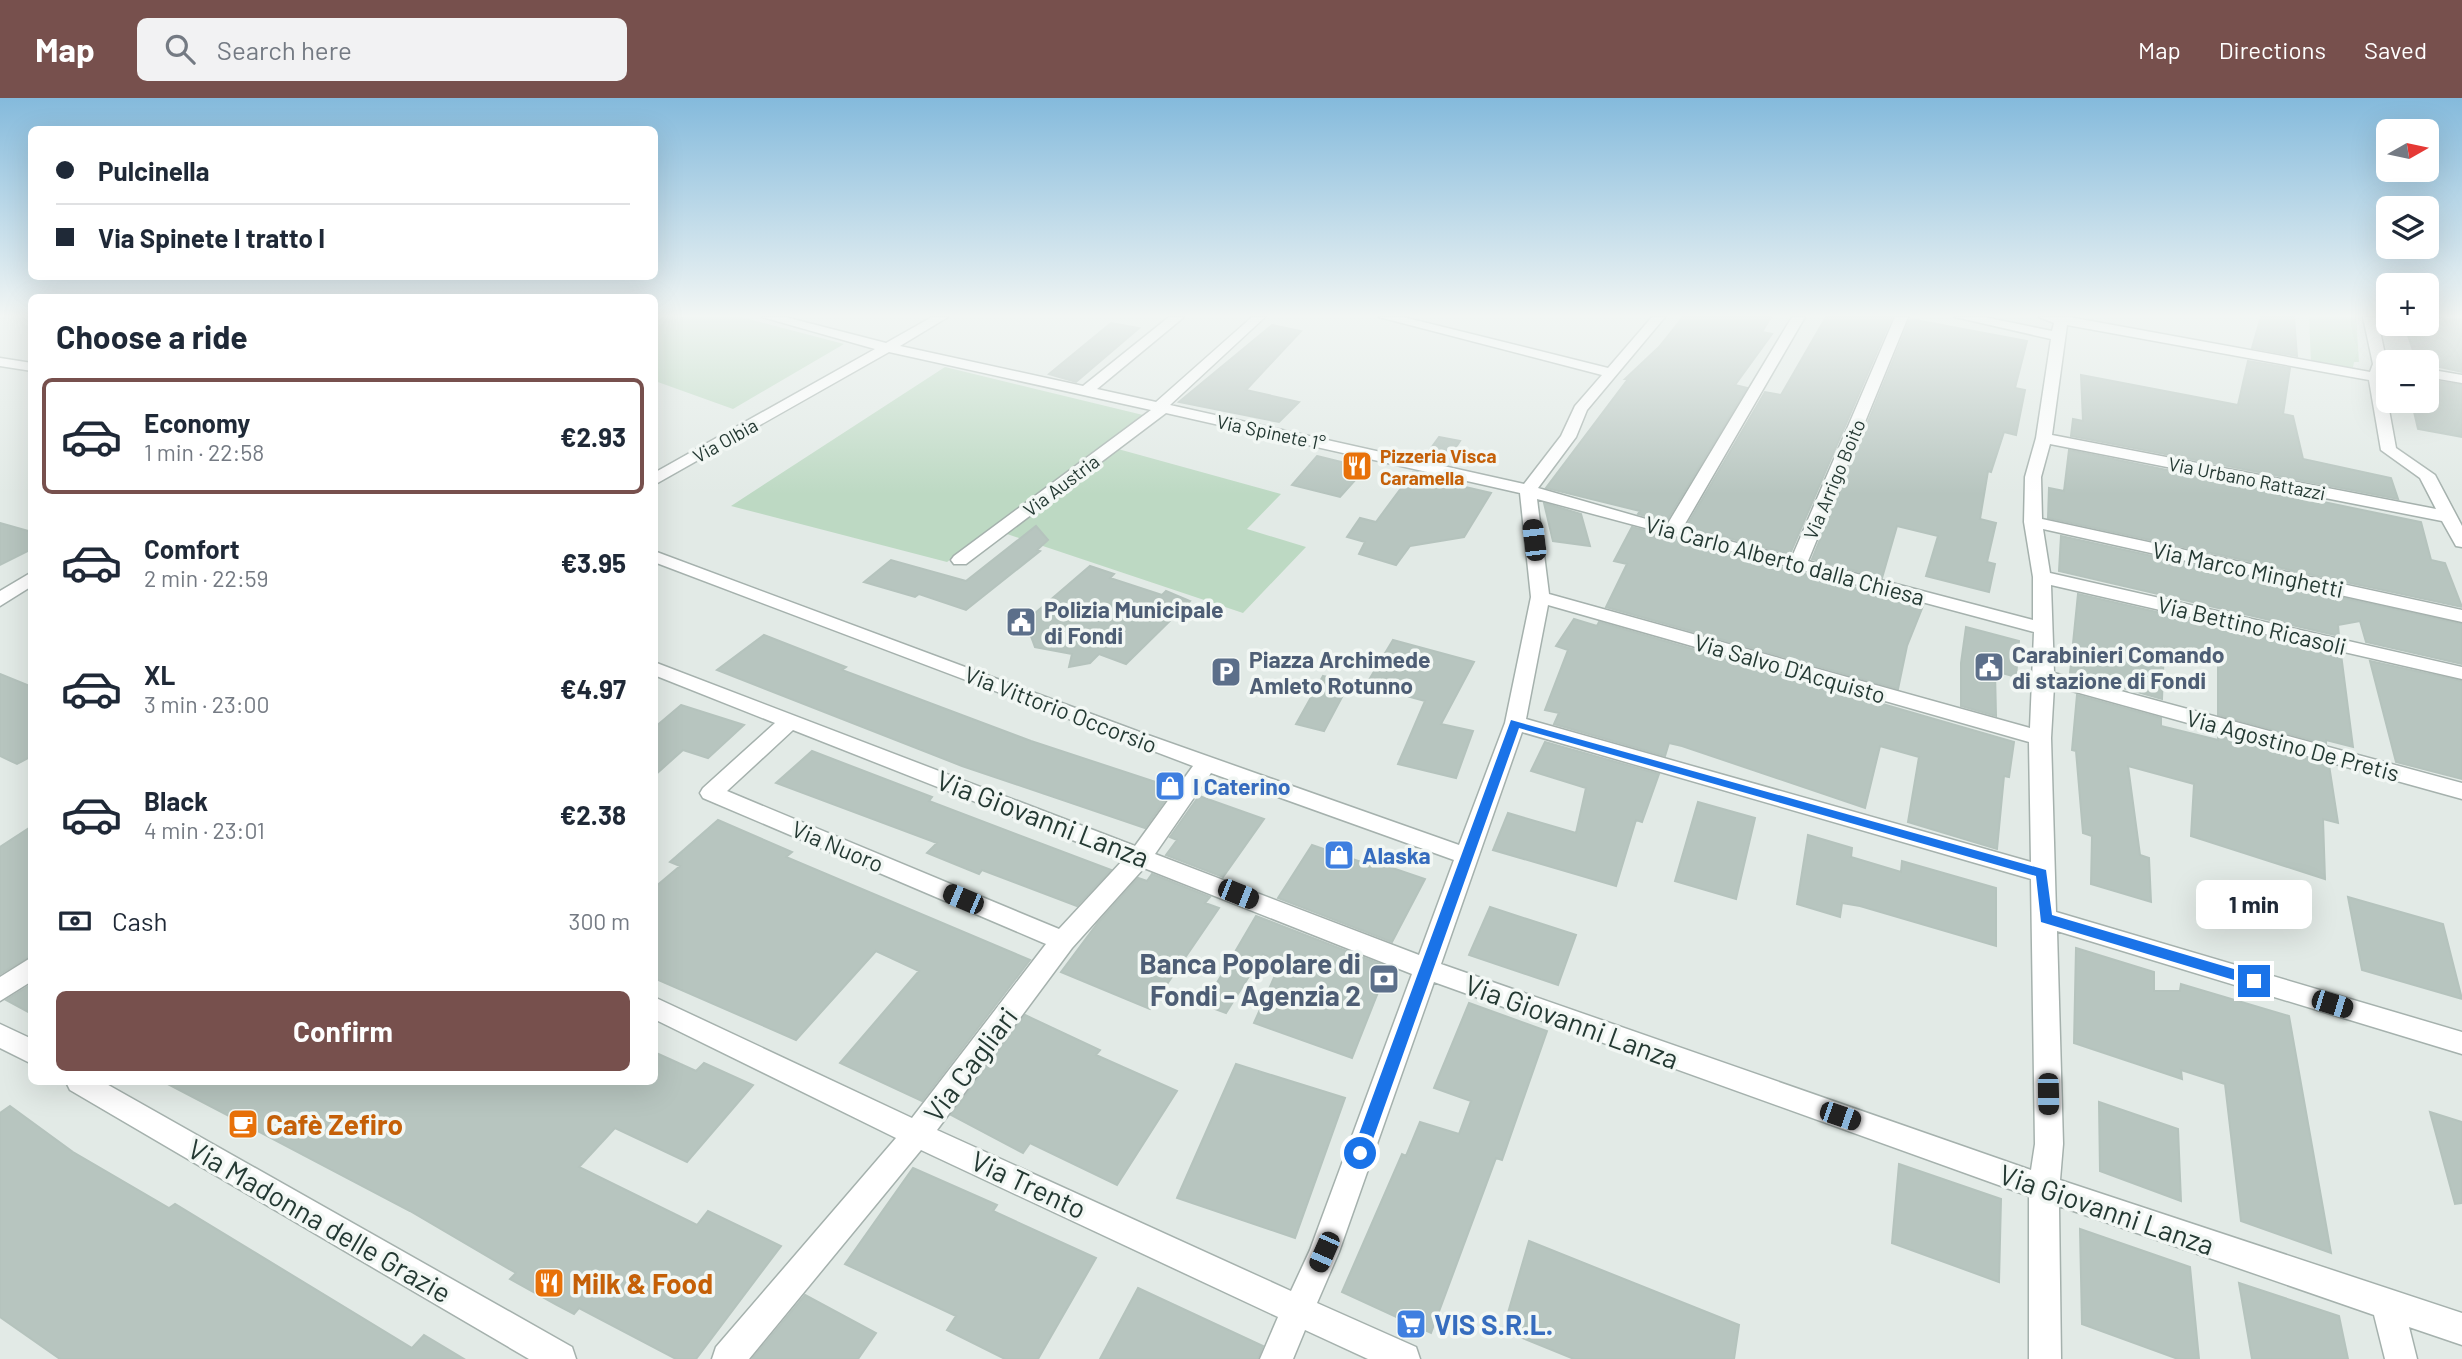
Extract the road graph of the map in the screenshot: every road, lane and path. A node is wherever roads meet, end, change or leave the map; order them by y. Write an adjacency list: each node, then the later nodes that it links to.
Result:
1 (839, 376): 15 (street, Via Olbia)
2 (1013, 376): 11 (street, Via Spinete 1°)
3 (1105, 376): 11 (street)
4 (1193, 376): 12 (street, Via Austria)
5 (1609, 376): 16 (street)
6 (1764, 376): 19 (street)
7 (1877, 376): 22 (street, Via Arrigo Boito)
8 (2052, 376): 14 (street)
9 (2444, 376): 10 (street)
10 (2462, 379)
11 (1085, 392): 12 (street, Via Spinete 1°)
12 (1163, 409): 16 (street, Via Spinete 1°); 21 (street, Via Austria)
13 (2386, 413): 18 (street)
14 (2044, 438): 17 (street); 18 (street, Via Urbano Rattazzi)
15 (658, 478)
16 (1528, 490): 19 (street, Via Carlo Alberto dalla Chiesa); 25 (street)
17 (2033, 522): 23 (street); 27 (street, Via Marco Minghetti)
18 (2457, 529)
19 (1674, 530): 22 (street, Via Carlo Alberto dalla Chiesa)
20 (658, 558): 35 (street, Via Vittorio Occorsio)
21 (960, 560)
22 (1798, 563): 28 (street, Via Carlo Alberto dalla Chiesa)
23 (2042, 576): 28 (street); 30 (street, Via Bettino Ricasoli)
24 (28, 581): 26 (street)
25 (1540, 597): 33 (street); 34 (street, Via Salvo D'Acquisto)
26 (0, 600)
27 (2462, 616)
28 (2042, 628): 31 (street)
29 (658, 670): 32 (street, Via Giovanni Lanza)
30 (2462, 673)
31 (2044, 677): 34 (street); 36 (street, Via Agostino De Pretis)
32 (790, 721): 37 (street, Via Giovanni Lanza); 41 (street, Via Nuoro)
33 (1516, 723): 38 (street); 39 (street)
34 (2040, 738): 39 (street)
35 (1206, 764): 37 (street, Via Cagliari); 38 (street, Via Vittorio Occorsio)
36 (2462, 791)
37 (1141, 856): 41 (street, Via Cagliari); 42 (street, Via Giovanni Lanza)
38 (1469, 857): 42 (street)
39 (2042, 874): 40 (street)
40 (2045, 918): 47 (street); 51 (street)
41 (1063, 941): 50 (street, Via Cagliari)
42 (1427, 969): 51 (street, Via Giovanni Lanza); 53 (street)
43 (28, 970): 44 (street)
44 (0, 990)
45 (658, 1009): 50 (street, Via Trento)
46 (0, 1035): 48 (street)
47 (2462, 1043)
48 (28, 1051)
49 (85, 1085): 55 (street, Via Madonna delle Grazie)
50 (917, 1135): 53 (street, Via Trento); 56 (street, Via Cagliari)
51 (2044, 1188): 52 (street, Via Giovanni Lanza); 59 (street)
52 (2388, 1305): 54 (street, Via Giovanni Lanza); 60 (street)
53 (1298, 1309): 57 (street); 58 (street, Via Trento)
54 (2462, 1329)
55 (560, 1359)
56 (728, 1359)
57 (1276, 1359)
58 (1404, 1359)
59 (2045, 1359)
60 (2402, 1359)

